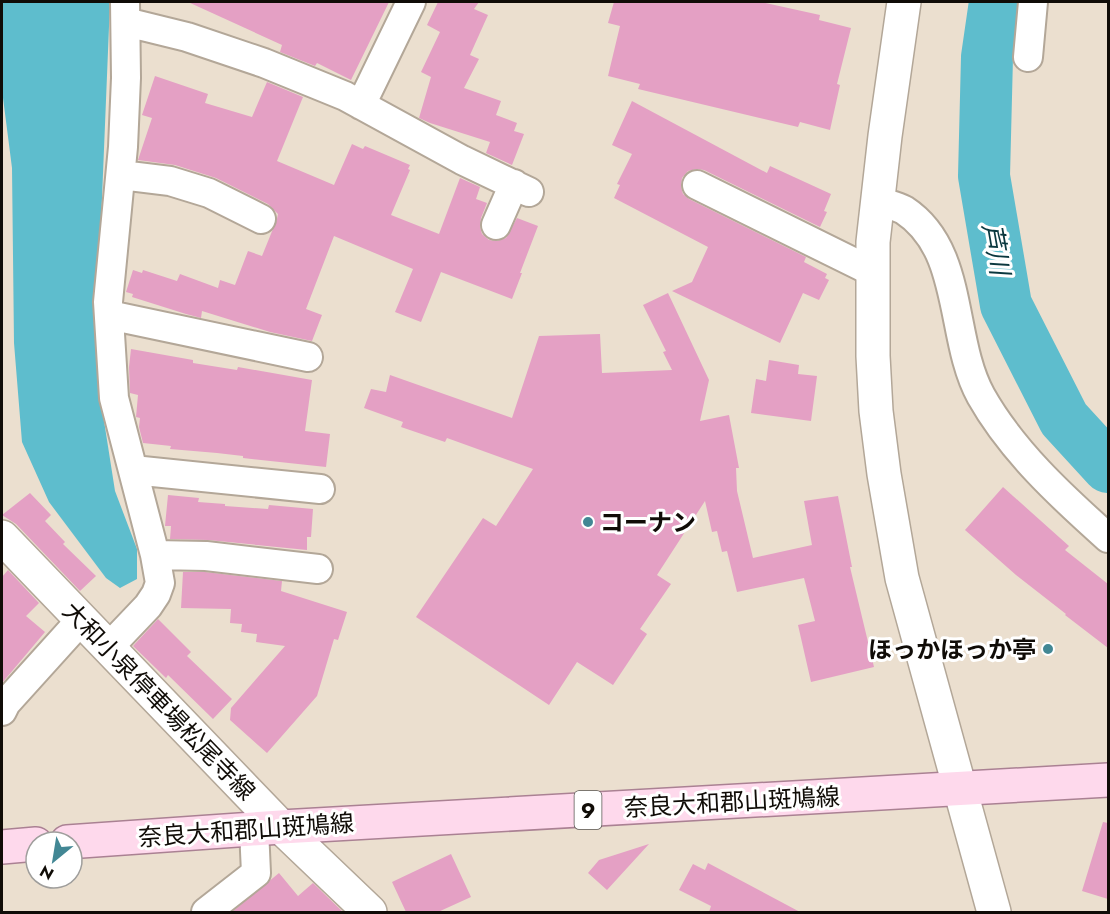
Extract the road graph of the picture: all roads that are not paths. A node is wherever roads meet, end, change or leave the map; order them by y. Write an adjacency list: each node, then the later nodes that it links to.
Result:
1 (411, 2): 6 (street)
2 (904, 2): 9 (street)
3 (1033, 2): 5 (street)
4 (126, 12): 6 (street); 7 (street)
5 (1028, 57)
6 (361, 105): 11 (street)
7 (121, 175): 10 (street); 13 (street)
8 (698, 185): 12 (street)
9 (878, 201): 12 (street); 18 (street)
10 (261, 219)
11 (496, 225)
12 (873, 272): 25 (street)
13 (109, 315): 14 (street); 15 (street)
14 (308, 357)
15 (134, 470): 16 (street); 19 (street)
16 (320, 489)
17 (2, 537): 21 (street, 大和小泉停車場松尾寺線)
18 (1108, 538)
19 (156, 555): 20 (street); 22 (street)
20 (318, 569)
21 (81, 620): 22 (street, 大和小泉停車場松尾寺線); 23 (street)
22 (108, 648): 26 (street, 大和小泉停車場松尾寺線)
23 (2, 711)
24 (1108, 780): 25 (main road, 奈良大和郡山斑鳩線 / 9)
25 (961, 789): 26 (main road, 奈良大和郡山斑鳩線 / 9); 32 (street)
26 (268, 828): 27 (main road, 奈良大和郡山斑鳩線 / 9); 30 (street); 31 (street, 大和小泉停車場松尾寺線)
27 (84, 841)
28 (24, 845): 29 (main road)
29 (2, 847)
30 (206, 912)
31 (368, 912)
32 (994, 912)

